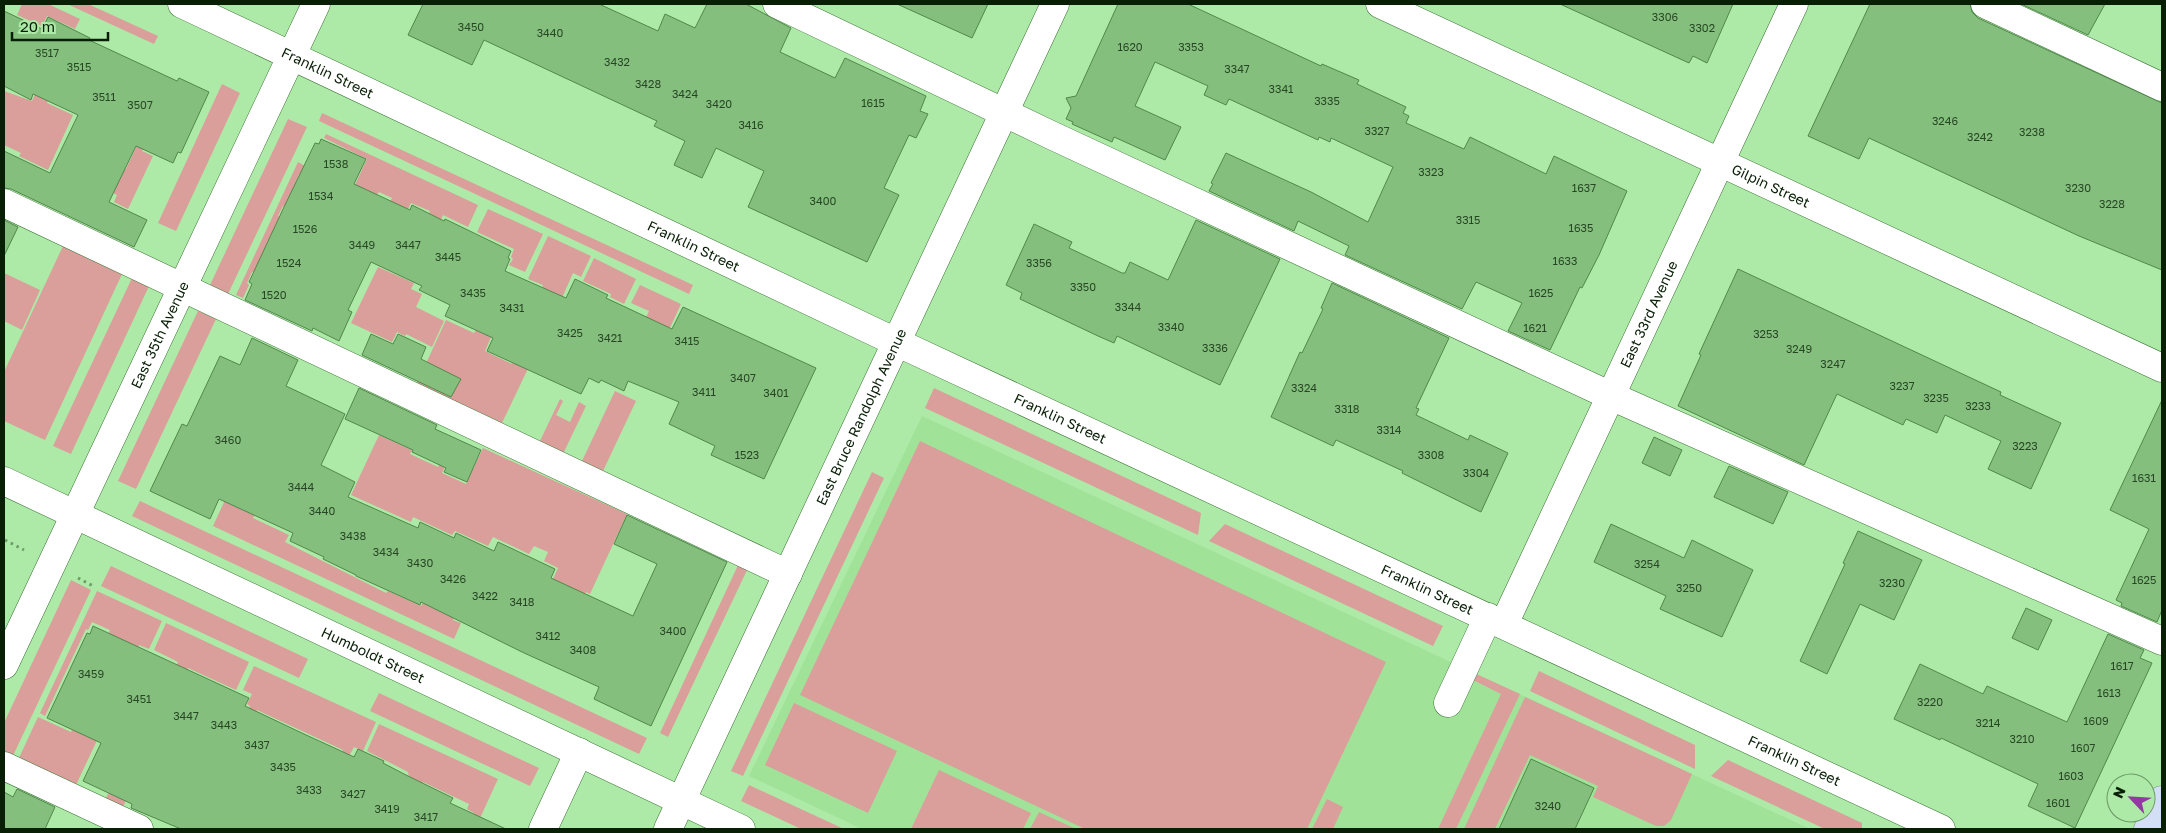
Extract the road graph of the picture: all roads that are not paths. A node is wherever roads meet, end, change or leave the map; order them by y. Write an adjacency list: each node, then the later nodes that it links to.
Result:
1 (182, 4): 8 (street, Franklin Street)
2 (316, 4): 8 (street, East 35th Avenue)
3 (777, 4): 10 (street)
4 (1055, 4): 10 (street, East Bruce Randolph Avenue)
5 (1380, 4): 11 (street, Gilpin Street)
6 (1794, 4): 11 (street, East 33rd Avenue)
7 (1984, 4): 9 (street)
8 (292, 55): 13 (street, East 35th Avenue); 14 (street, Franklin Street)
9 (2162, 87)
10 (1004, 112): 14 (street, East Bruce Randolph Avenue); 16 (street)
11 (1721, 161): 15 (street, Gilpin Street); 16 (street, East 33rd Avenue)
12 (4, 203): 13 (street)
13 (182, 287): 18 (street, East 35th Avenue); 19 (street)
14 (896, 342): 19 (street, East Bruce Randolph Avenue); 20 (street, Franklin Street)
15 (2162, 368)
16 (1611, 396): 20 (street, East 33rd Avenue); 21 (street)
17 (4, 481): 18 (street, Humboldt Street)
18 (75, 514): 22 (street, East 35th Avenue); 24 (street, Humboldt Street)
19 (788, 574): 27 (street, East Bruce Randolph Avenue)
20 (1496, 620): 23 (street, East 33rd Avenue); 32 (street, Franklin Street)
21 (2162, 641)
22 (4, 665)
23 (1448, 703)
24 (579, 752): 27 (street, Humboldt Street); 29 (street)
25 (4, 766): 28 (street)
26 (2162, 800): 33 (main road)
27 (681, 801): 30 (street, East Bruce Randolph Avenue); 31 (street, Humboldt Street)
28 (139, 829)
29 (543, 829)
30 (668, 829)
31 (741, 829)
32 (1942, 829)
33 (2148, 829)

